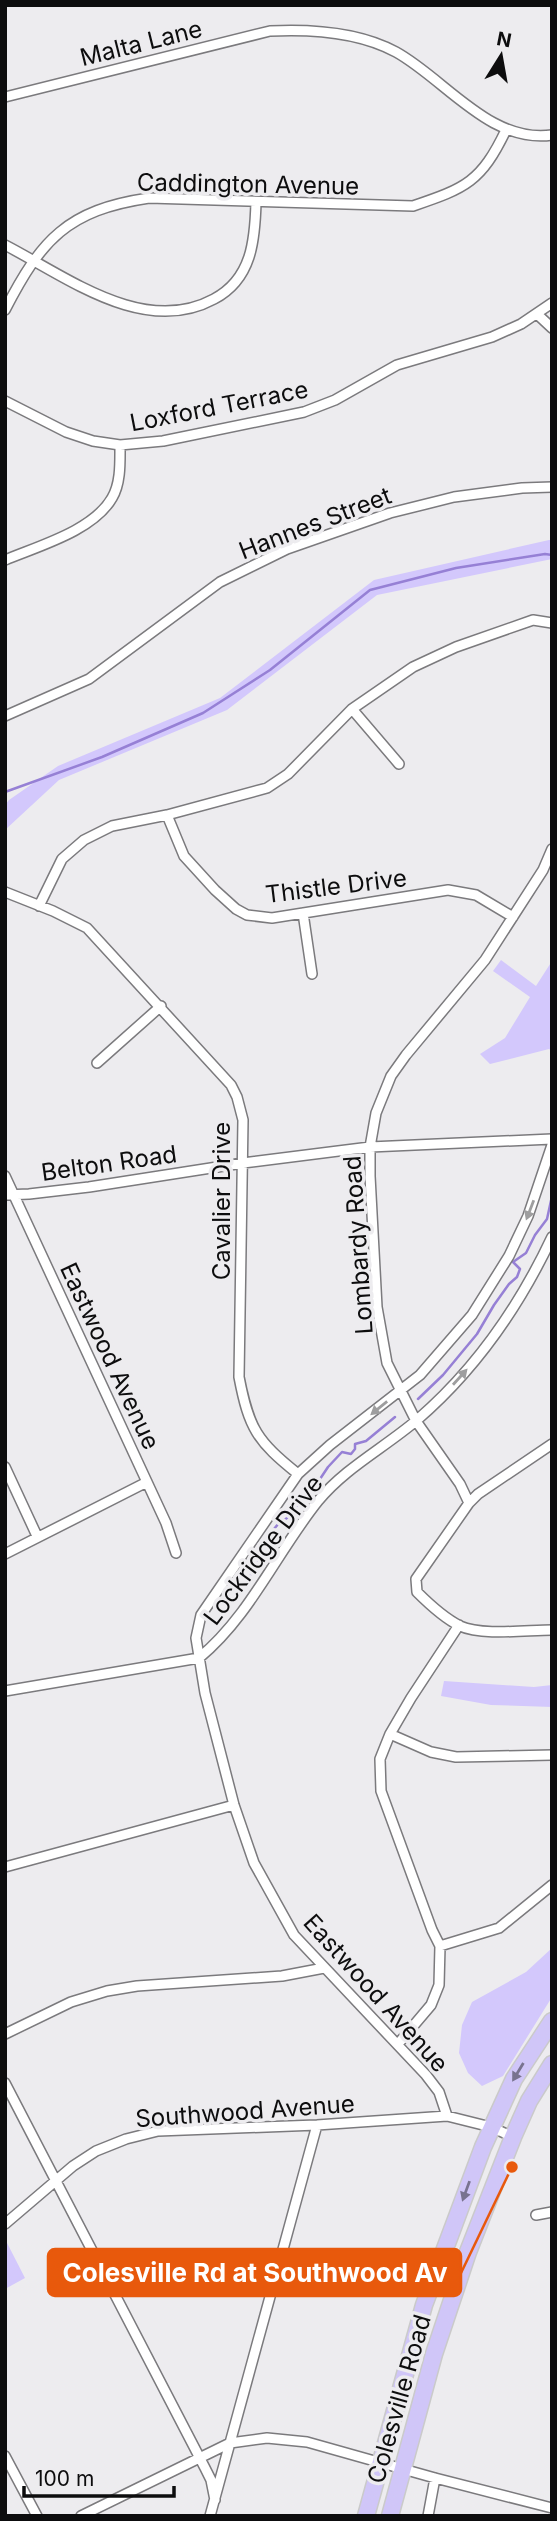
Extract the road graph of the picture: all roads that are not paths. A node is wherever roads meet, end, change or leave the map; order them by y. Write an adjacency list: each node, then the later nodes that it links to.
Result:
1 (5, 97): 2 (street, Malta Lane)
2 (506, 130): 3 (street, Malta Lane); 4 (street, Caddington Avenue)
3 (552, 135)
4 (256, 202): 6 (street, Caddington Avenue); 6 (street)
5 (5, 245): 6 (street)
6 (34, 260): 8 (street, Caddington Avenue)
7 (552, 303): 9 (street, Loxford Terrace)
8 (5, 310)
9 (537, 314): 10 (street); 12 (street, Loxford Terrace)
10 (552, 328)
11 (5, 401): 12 (street, Loxford Terrace)
12 (120, 445): 14 (street)
13 (552, 487): 17 (street, Hannes Street)
14 (5, 560)
15 (552, 623): 16 (street)
16 (352, 709): 18 (street); 19 (street)
17 (5, 716)
18 (399, 764)
19 (167, 815): 22 (street); 23 (street, Thistle Drive)
20 (552, 849): 24 (street, Lombardy Road)
21 (5, 892): 22 (street, Cavalier Drive)
22 (39, 906): 26 (street, Cavalier Drive)
23 (303, 913): 24 (street, Thistle Drive); 25 (street)
24 (513, 916): 30 (street, Lombardy Road)
25 (312, 974)
26 (161, 1006): 27 (street); 31 (street, Cavalier Drive)
27 (97, 1063)
28 (552, 1139): 30 (street, Belton Road)
29 (552, 1145): 35 (street, Lockridge Drive, one-way to 35)
30 (370, 1147): 31 (street, Belton Road); 35 (street, Lombardy Road)
31 (243, 1163): 33 (street, Belton Road); 39 (street, Cavalier Drive)
32 (5, 1176): 33 (street, Eastwood Avenue)
33 (10, 1195): 40 (street, Eastwood Avenue)
34 (552, 1237): 36 (street, Lockridge Drive, one-way to 34)
35 (401, 1390): 36 (street, Lombardy Road); 39 (street, Lockridge Drive, one-way to 39)
36 (416, 1421): 41 (street, Lombardy Road); 47 (street, Lockridge Drive)
37 (552, 1444): 41 (street)
38 (5, 1467): 42 (street)
39 (298, 1474): 47 (street, Lockridge Drive)
40 (147, 1482): 42 (street); 43 (street, Eastwood Avenue)
41 (470, 1503): 45 (street)
42 (37, 1536): 44 (street)
43 (176, 1553)
44 (5, 1554)
45 (459, 1625): 46 (street); 49 (street)
46 (552, 1630)
47 (199, 1658): 48 (street); 51 (street, Eastwood Avenue)
48 (5, 1691)
49 (390, 1734): 50 (street); 54 (street)
50 (552, 1755)
51 (234, 1805): 52 (street); 55 (street, Eastwood Avenue)
52 (5, 1867)
53 (552, 1885): 54 (street)
54 (440, 1946): 58 (street)
55 (324, 1969): 57 (street); 58 (street, Eastwood Avenue)
56 (552, 2021): 63 (highway, Colesville Road, one-way to 63)
57 (5, 2034)
58 (398, 2044): 61 (street, Eastwood Avenue)
59 (552, 2064): 64 (highway, Colesville Road)
60 (5, 2083): 65 (street)
61 (447, 2116): 62 (street, Southwood Avenue); 63 (street, Southwood Avenue)
62 (317, 2125): 65 (street, Southwood Avenue); 69 (street)
63 (491, 2127): 64 (street, Southwood Avenue); 72 (highway, Colesville Road, one-way to 72)
64 (513, 2137): 73 (highway, Colesville Road)
65 (56, 2181): 68 (street, Southwood Avenue); 71 (street)
66 (552, 2212): 67 (street)
67 (536, 2215)
68 (5, 2224)
69 (230, 2443): 71 (street); 72 (street); 75 (street)
70 (5, 2456): 77 (street)
71 (198, 2457): 75 (street); 78 (street)
72 (381, 2463): 73 (street); 80 (highway, Colesville Road)
73 (404, 2470): 74 (street); 81 (highway, Colesville Road)
74 (435, 2479): 76 (street); 82 (street)
75 (215, 2500): 79 (street)
76 (552, 2508)
77 (37, 2516)
78 (81, 2516)
79 (210, 2516)
80 (366, 2516)
81 (390, 2516)
82 (428, 2516)

